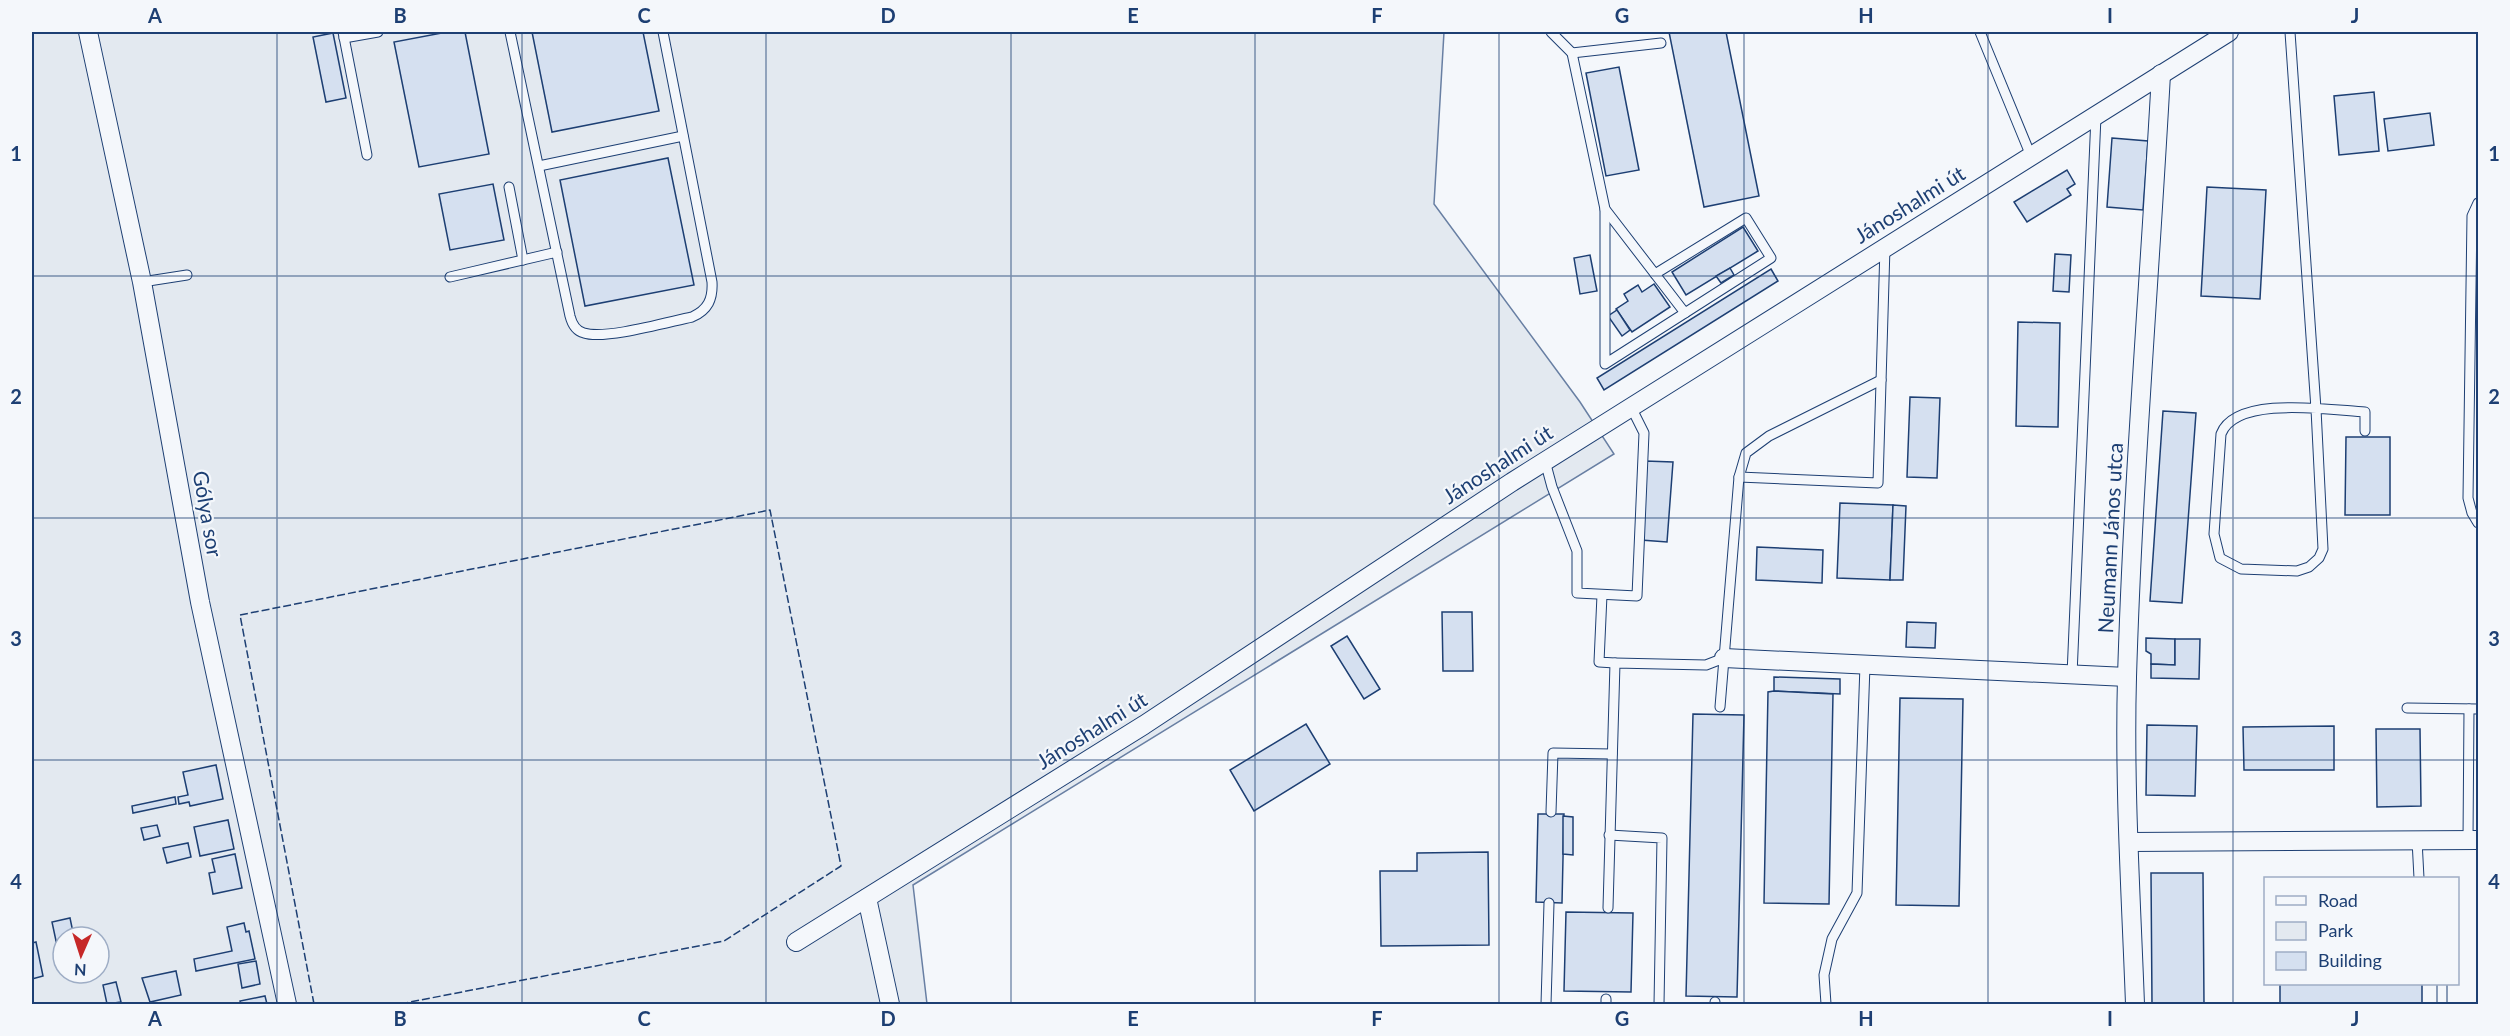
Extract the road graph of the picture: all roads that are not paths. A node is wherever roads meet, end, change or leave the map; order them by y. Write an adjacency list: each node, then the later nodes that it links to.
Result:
1 (88, 32): 27 (street, Gólya sor)
2 (378, 32): 9 (lane)
3 (510, 32): 17 (lane)
4 (663, 32): 14 (lane)
5 (1551, 32): 11 (lane)
6 (1980, 32): 16 (lane)
7 (2229, 32): 12 (street, Jánoshalmi út)
8 (2290, 32): 32 (lane)
9 (344, 35): 15 (lane)
10 (1661, 43): 11 (lane)
11 (1572, 53): 20 (lane)
12 (2161, 74): 13 (street, Jánoshalmi út); 43 (street, Neumann János utca)
13 (2096, 115): 16 (street, Jánoshalmi út); 42 (lane)
14 (683, 136): 17 (lane); 22 (lane)
15 (367, 155)
16 (2031, 156): 21 (street, Jánoshalmi út)
17 (538, 166): 22 (lane)
18 (509, 187): 23 (lane)
19 (2478, 203): 28 (lane)
20 (1605, 209): 24 (lane); 29 (lane)
21 (1885, 248): 30 (lane); 31 (street, Jánoshalmi út)
22 (557, 252): 23 (lane)
23 (523, 260): 26 (lane)
24 (1655, 274): 29 (lane); 29 (lane)
25 (187, 275): 27 (lane)
26 (450, 277)
27 (142, 282): 59 (street, Gólya sor)
28 (2475, 292): 35 (lane)
29 (1685, 313)
30 (1881, 380): 36 (lane); 36 (lane)
31 (1630, 407): 34 (street, Jánoshalmi út); 38 (lane)
32 (2316, 409): 32 (lane); 33 (lane)
33 (2365, 431)
34 (1545, 461): 38 (lane); 54 (street, Jánoshalmi út)
35 (2474, 472): 37 (lane)
36 (1739, 477): 39 (lane)
37 (2478, 523)
38 (1602, 595): 40 (lane)
39 (1724, 658): 40 (lane); 41 (street); 44 (lane)
40 (1615, 663): 47 (lane)
41 (1865, 665): 42 (street); 63 (lane)
42 (2072, 675): 43 (street)
43 (2127, 677): 52 (street, Neumann János utca)
44 (1720, 708)
45 (2408, 708): 46 (lane)
46 (2474, 709): 51 (lane)
47 (1612, 754): 48 (lane); 49 (lane)
48 (1551, 813)
49 (1609, 835): 56 (lane); 62 (lane)
50 (2417, 840): 51 (street); 52 (street); 53 (lane)
51 (2473, 840)
52 (2130, 843): 64 (street, Neumann János utca)
53 (2418, 877)
54 (867, 898): 57 (street, Jánoshalmi út); 60 (street)
55 (1548, 903): 61 (lane)
56 (1608, 908)
57 (796, 942)
58 (2442, 985): 65 (lane)
59 (287, 1005)
60 (890, 1005)
61 (1546, 1005)
62 (1659, 1005)
63 (1826, 1005)
64 (2135, 1005)
65 (2442, 1005)

